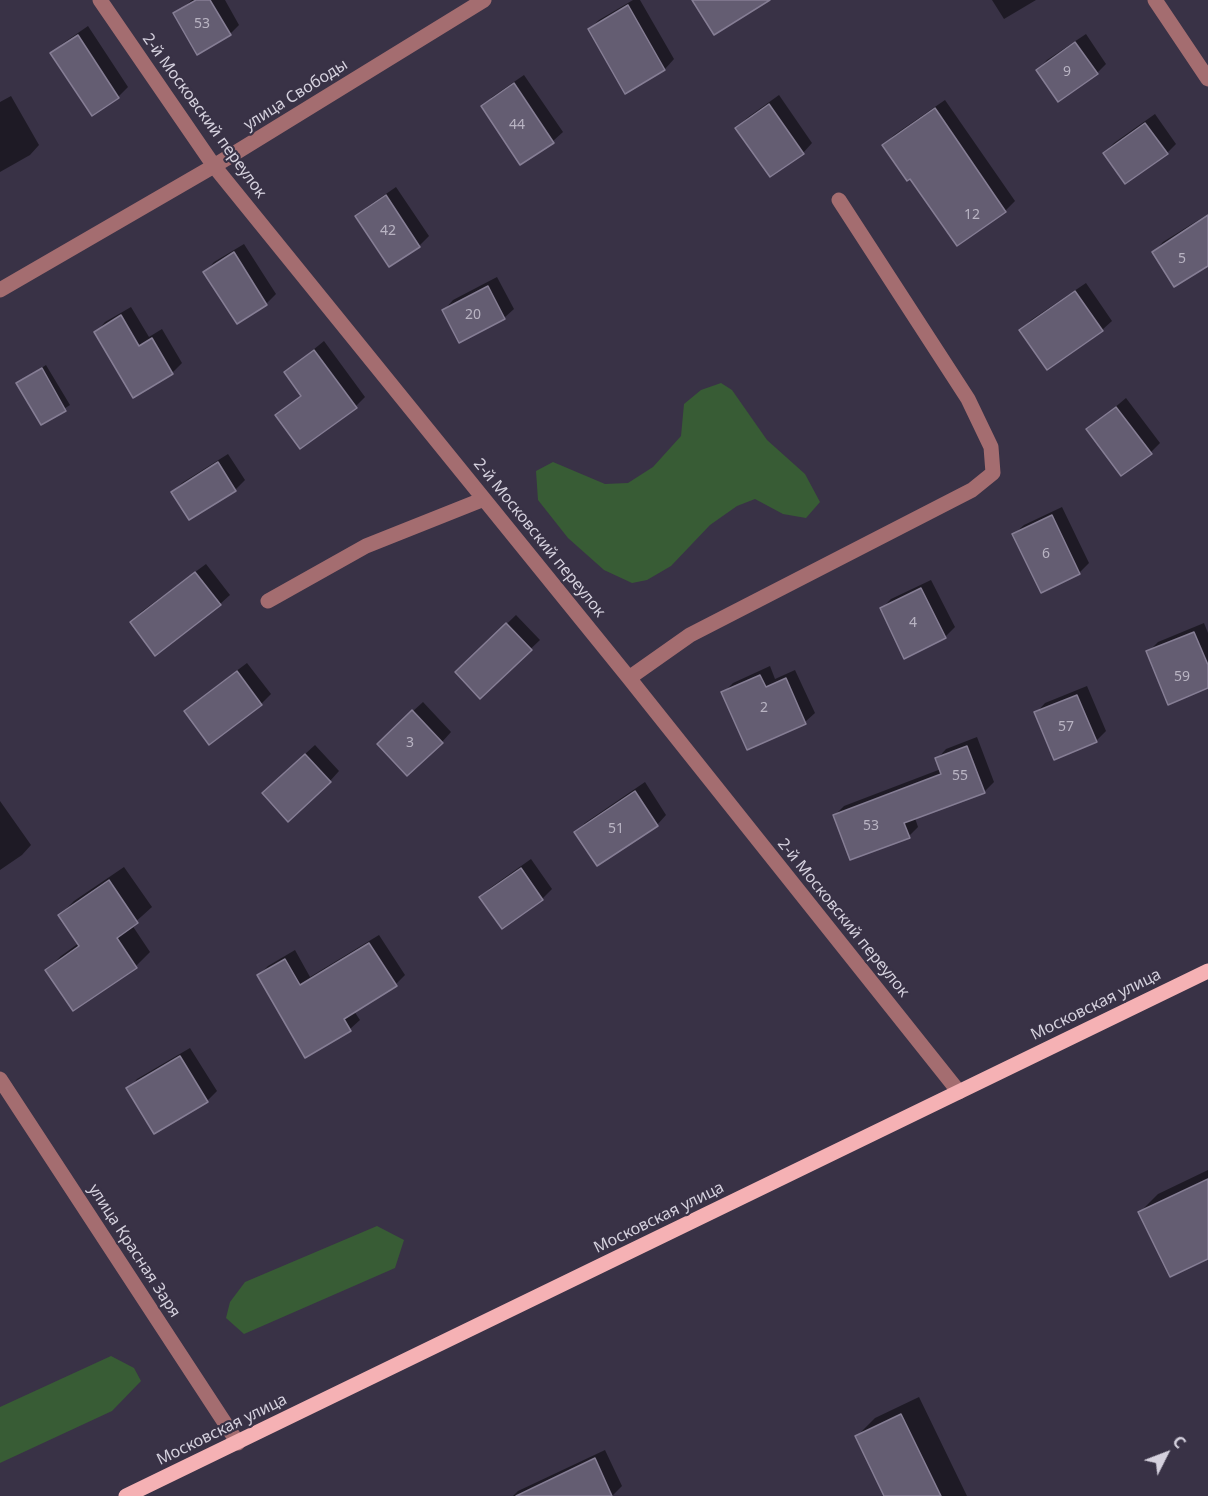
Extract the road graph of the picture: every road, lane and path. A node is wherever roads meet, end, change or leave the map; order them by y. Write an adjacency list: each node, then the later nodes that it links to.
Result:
1 (100, 0): 5 (street, 2-й Московский переулок)
2 (484, 0): 5 (street, улица Свободы)
3 (1155, 0): 4 (street)
4 (1208, 79)
5 (214, 166): 7 (street, улица Свободы); 8 (street, 2-й Московский переулок)
6 (839, 200): 10 (street)
7 (0, 290)
8 (484, 500): 9 (street); 10 (street, 2-й Московский переулок)
9 (268, 601)
10 (629, 678): 13 (street, 2-й Московский переулок)
11 (1208, 971): 13 (main road, Московская улица)
12 (0, 1079): 14 (street, улица Красная Заря)
13 (959, 1092): 14 (main road, Московская улица)
14 (238, 1443): 15 (main road, Московская улица)
15 (126, 1496)

